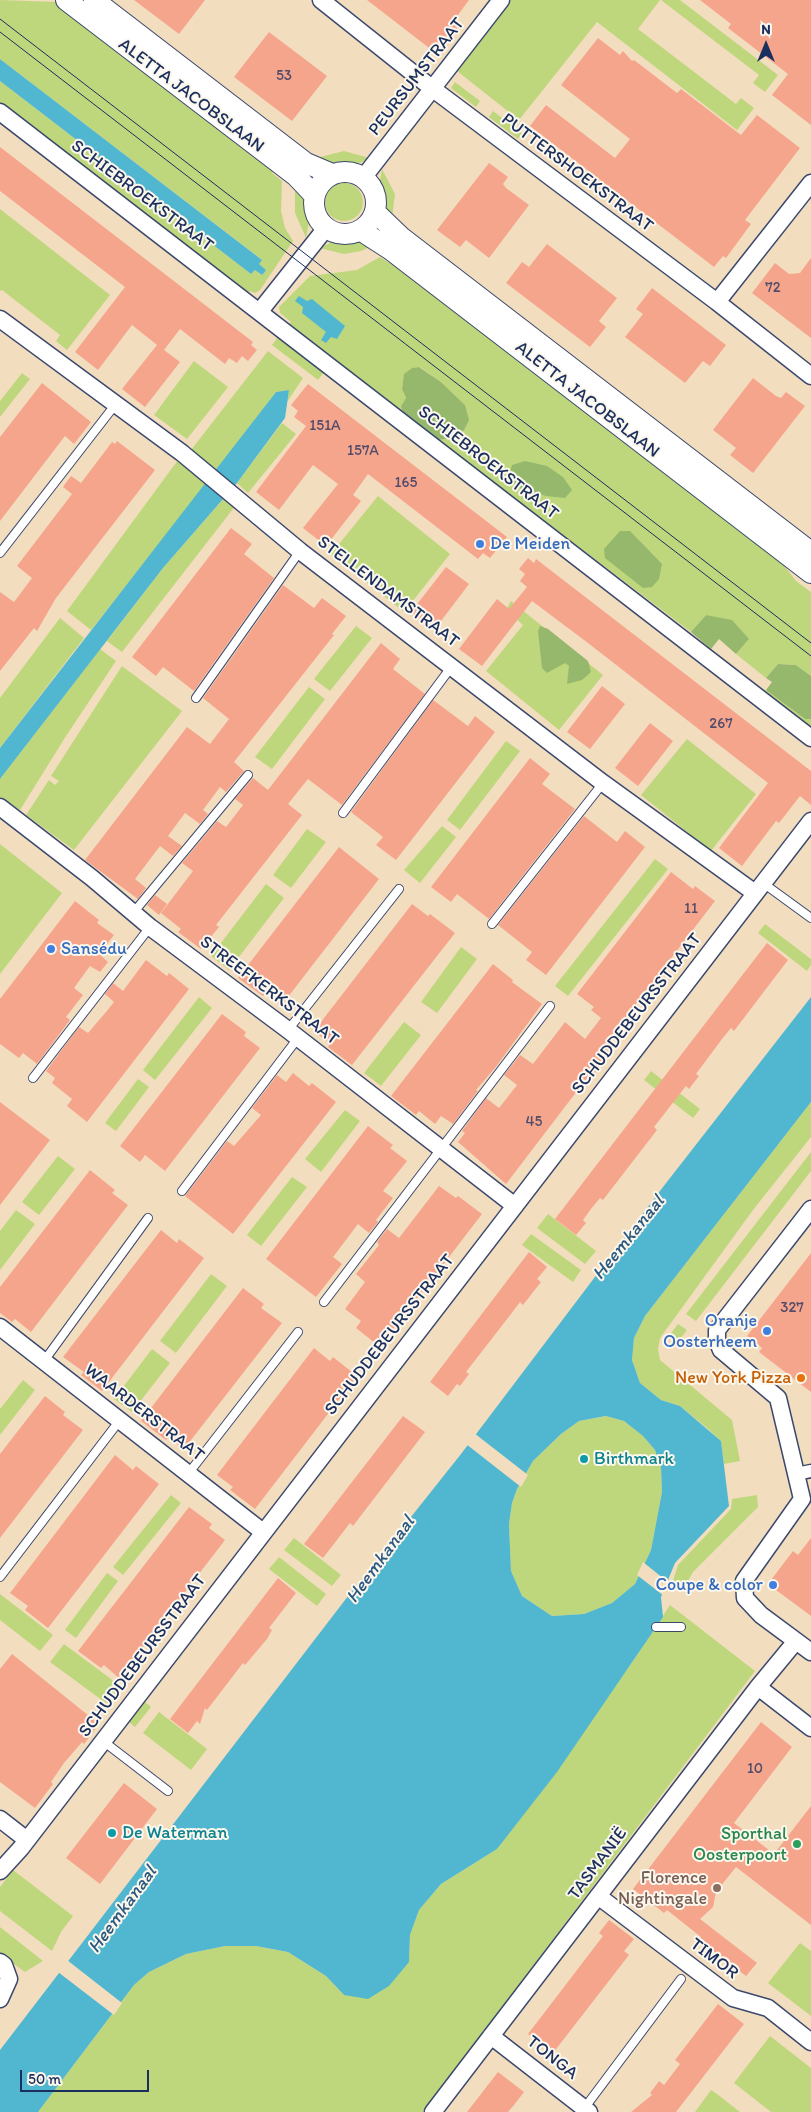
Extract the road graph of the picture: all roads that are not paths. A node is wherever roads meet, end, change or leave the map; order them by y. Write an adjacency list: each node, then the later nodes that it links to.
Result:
1 (66, 0): 10 (street, ALETTA JACOBSLAAN)
2 (94, 0): 7 (street, ALETTA JACOBSLAAN)
3 (321, 0): 5 (street, PUTTERSHOEKSTRAAT)
4 (502, 0): 5 (street, PEURSUMSTRAAT)
5 (433, 89): 8 (street, PEURSUMSTRAAT); 14 (street, PUTTERSHOEKSTRAAT)
6 (0, 112): 15 (street, SCHIEBROEKSTRAAT)
7 (332, 174): 8 (street); 10 (street)
8 (363, 178): 11 (street)
9 (811, 183): 14 (street)
10 (314, 195): 12 (street)
11 (375, 212): 13 (street); 20 (street, ALETTA JACOBSLAAN)
12 (326, 228): 13 (street); 15 (street)
13 (360, 230): 22 (street, ALETTA JACOBSLAAN)
14 (717, 302): 17 (street, PUTTERSHOEKSTRAAT)
15 (260, 311): 25 (street, SCHIEBROEKSTRAAT)
16 (0, 319): 18 (street, STELLENDAMSTRAAT)
17 (811, 376)
18 (115, 405): 19 (street, STELLENDAMSTRAAT); 21 (lane)
19 (300, 551): 23 (street, STELLENDAMSTRAAT); 24 (lane)
20 (811, 552)
21 (0, 553)
22 (811, 574)
23 (452, 666): 27 (street, STELLENDAMSTRAAT); 29 (lane)
24 (196, 698)
25 (811, 738)
26 (248, 775): 33 (lane)
27 (603, 783): 31 (street, STELLENDAMSTRAAT); 35 (lane)
28 (4, 810): 33 (street, STREEFKERKSTRAAT)
29 (343, 813)
30 (811, 821): 31 (street, SCHUDDEBEURSSTRAAT)
31 (759, 888): 34 (lane); 42 (street, SCHUDDEBEURSSTRAAT)
32 (398, 889): 38 (lane)
33 (133, 913): 36 (street, STREEFKERKSTRAAT)
34 (811, 918)
35 (492, 924)
36 (150, 927): 38 (street, STREEFKERKSTRAAT); 39 (lane)
37 (550, 1006): 40 (lane)
38 (293, 1034): 40 (street, STREEFKERKSTRAAT); 41 (lane)
39 (33, 1078)
40 (441, 1149): 42 (street, STREEFKERKSTRAAT); 45 (lane)
41 (182, 1191)
42 (515, 1206): 52 (street, SCHUDDEBEURSSTRAAT)
43 (811, 1208): 50 (street)
44 (148, 1218): 48 (lane)
45 (324, 1302)
46 (0, 1326): 48 (street, WAARDERSTRAAT)
47 (298, 1332): 51 (lane)
48 (44, 1361): 49 (street, WAARDERSTRAAT)
49 (120, 1420): 51 (street, WAARDERSTRAAT); 53 (lane)
50 (804, 1472): 56 (street)
51 (188, 1474): 52 (street, WAARDERSTRAAT)
52 (263, 1532): 60 (street, SCHUDDEBEURSSTRAAT)
53 (0, 1577)
54 (656, 1627): 55 (lane)
55 (681, 1627)
56 (796, 1641): 57 (street); 58 (street, TASMANIË)
57 (811, 1652)
58 (758, 1687): 59 (street); 65 (street, TASMANIË)
59 (811, 1728)
60 (103, 1741): 61 (lane); 63 (street, SCHUDDEBEURSSTRAAT)
61 (168, 1791)
62 (0, 1819): 63 (street)
63 (27, 1840): 64 (street, SCHUDDEBEURSSTRAAT)
64 (4, 1861)
65 (598, 1896): 69 (street, TASMANIË); 70 (street, TIMOR)
66 (0, 1962): 68 (street)
67 (681, 1979): 71 (lane)
68 (0, 1999)
69 (491, 2036): 71 (street, TONGA); 72 (street, TASMANIË)
70 (811, 2042)
71 (585, 2111)
72 (433, 2112)

